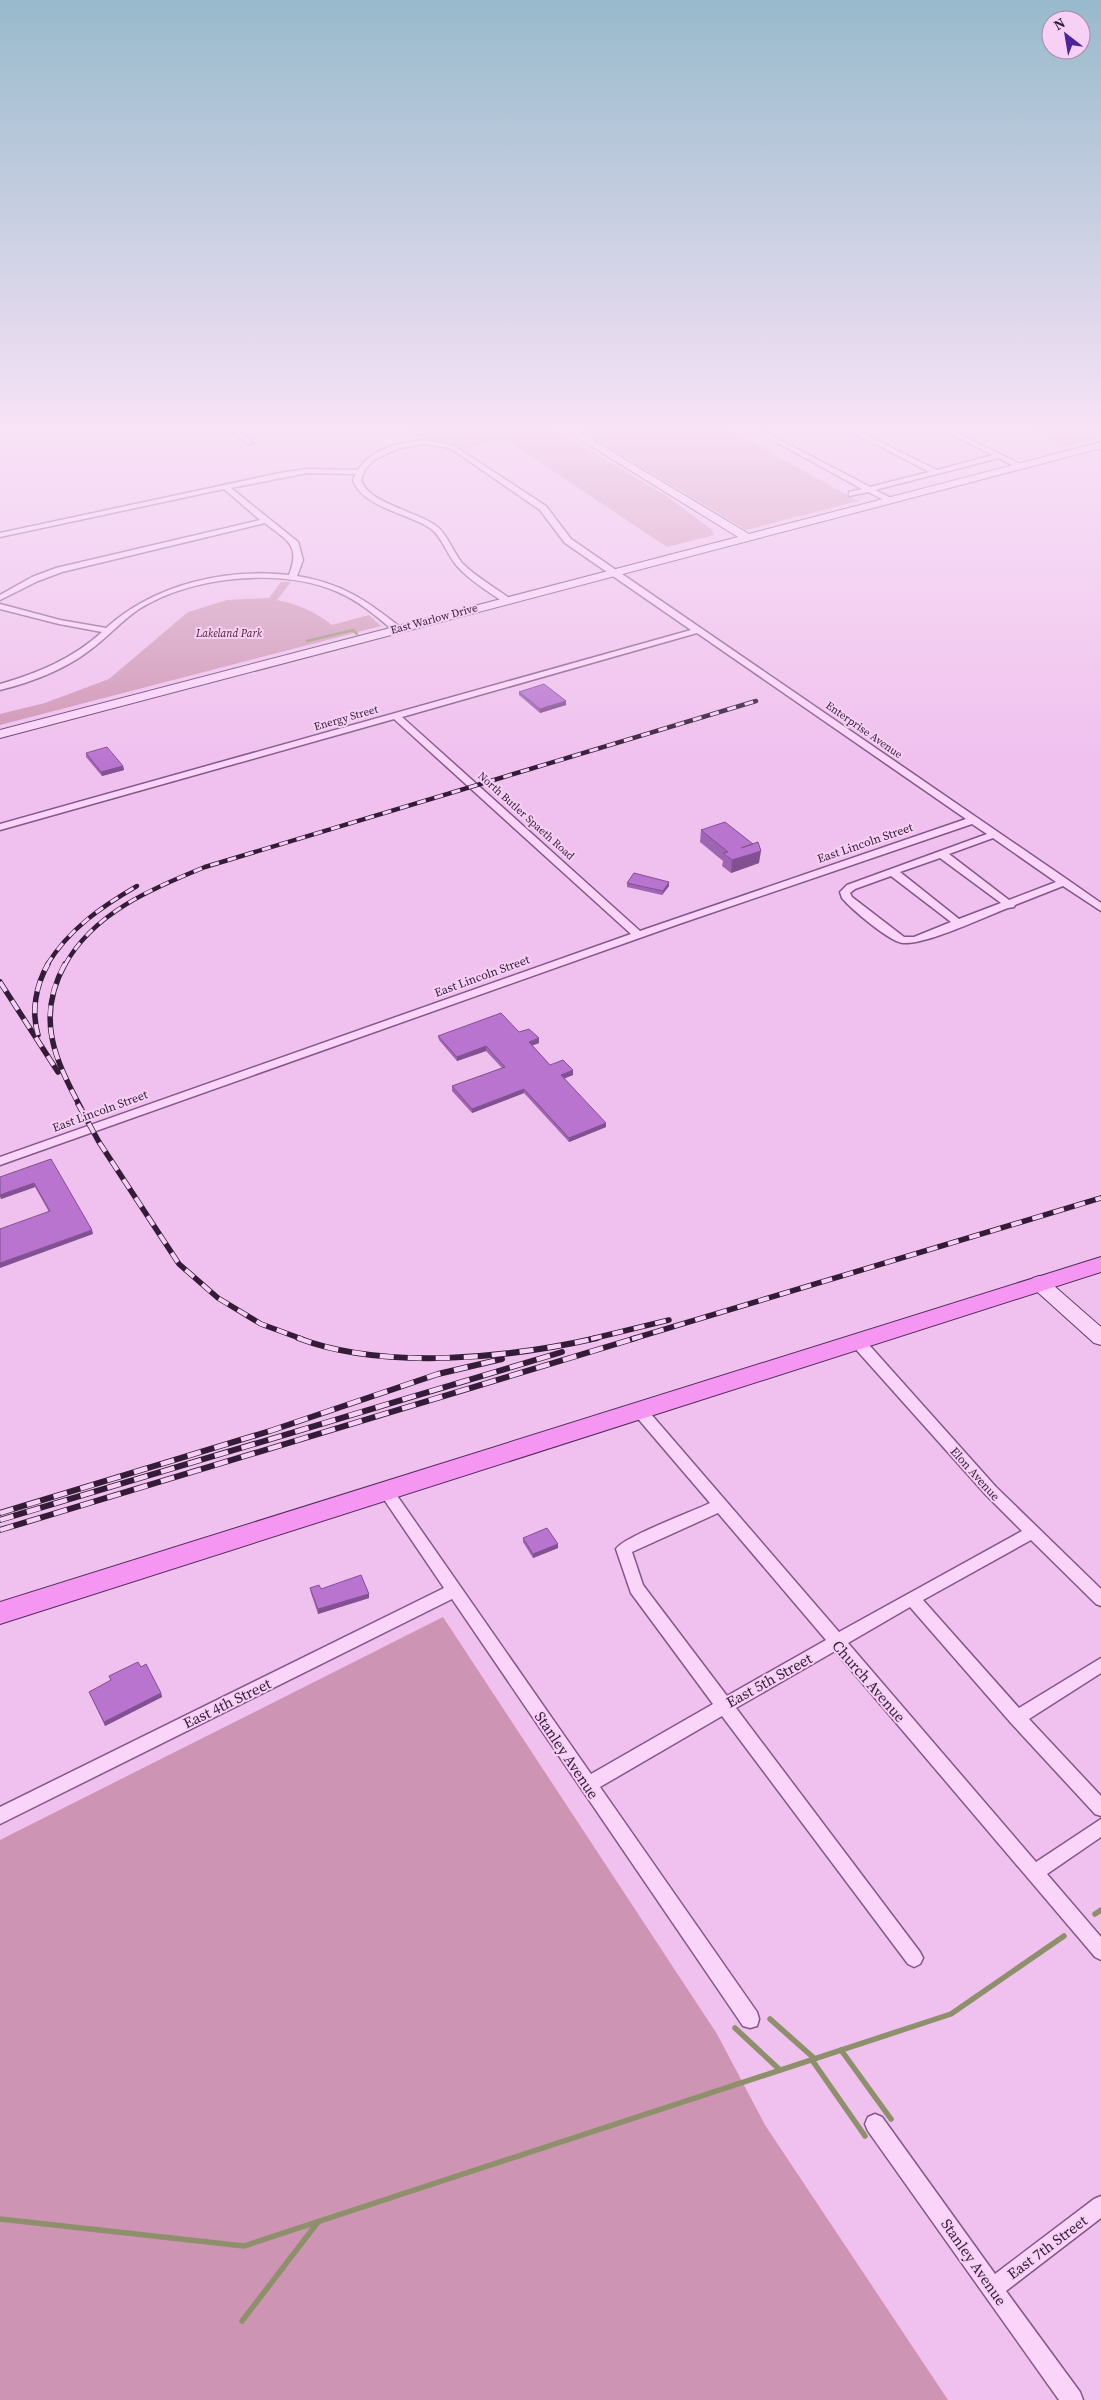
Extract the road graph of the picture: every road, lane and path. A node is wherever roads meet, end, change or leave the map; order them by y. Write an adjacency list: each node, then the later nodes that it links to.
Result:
1 (176, 542): 8 (street)
2 (293, 542): 7 (street)
3 (444, 542): 9 (street)
4 (569, 542): 6 (street, Enterprise Avenue)
5 (727, 542): 6 (street, East Warlow Drive)
6 (613, 572): 9 (street, East Warlow Drive); 12 (street, Enterprise Avenue)
7 (292, 578): 11 (street); 13 (street)
8 (0, 598)
9 (506, 600): 11 (street, East Warlow Drive)
10 (0, 606): 13 (street)
11 (397, 629): 16 (street, East Warlow Drive)
12 (699, 630): 15 (street, Energy Street); 17 (street, Enterprise Avenue)
13 (109, 631): 14 (street)
14 (0, 687)
15 (396, 716): 18 (street, Energy Street); 26 (street, North Butler Spaeth Road)
16 (0, 734)
17 (974, 820): 19 (street, Enterprise Avenue); 26 (street, East Lincoln Street)
18 (0, 827)
19 (995, 834): 20 (street); 22 (street, Enterprise Avenue)
20 (942, 854): 21 (street); 23 (street)
21 (894, 872): 25 (street); 25 (street)
22 (1064, 882): 23 (street); 24 (street, Enterprise Avenue)
23 (1010, 905): 25 (street)
24 (1101, 908)
25 (959, 924)
26 (638, 935): 27 (street, East Lincoln Street)
27 (0, 1161)
28 (1101, 1264): 29 (main road)
29 (1038, 1283): 30 (street); 31 (main road)
30 (1101, 1338)
31 (857, 1341): 32 (main road); 35 (street, Elon Avenue)
32 (639, 1410): 33 (main road); 34 (street, Church Avenue)
33 (386, 1491): 36 (street, Stanley Avenue); 39 (main road)
34 (719, 1506): 40 (street, Church Avenue); 42 (street)
35 (1031, 1533): 37 (street, East 5th Street); 38 (street, Elon Avenue)
36 (454, 1590): 44 (street, Stanley Avenue); 46 (street, East 4th Street)
37 (912, 1598): 40 (street, East 5th Street); 43 (street)
38 (1101, 1599)
39 (0, 1613)
40 (836, 1643): 42 (street, East 5th Street); 48 (street, Church Avenue)
41 (1101, 1665): 43 (street)
42 (725, 1705): 44 (street, East 5th Street); 50 (street)
43 (1017, 1718): 45 (street)
44 (587, 1785): 51 (street, Stanley Avenue)
45 (1101, 1808)
46 (0, 1816)
47 (1101, 1827): 48 (street)
48 (1034, 1873): 49 (street, Church Avenue)
49 (1101, 1951)
50 (914, 1958)
51 (750, 2019)
52 (876, 2124): 54 (street, Stanley Avenue)
53 (1101, 2206): 54 (street, East 7th Street)
54 (992, 2289): 55 (street, Stanley Avenue)
55 (1072, 2400)

